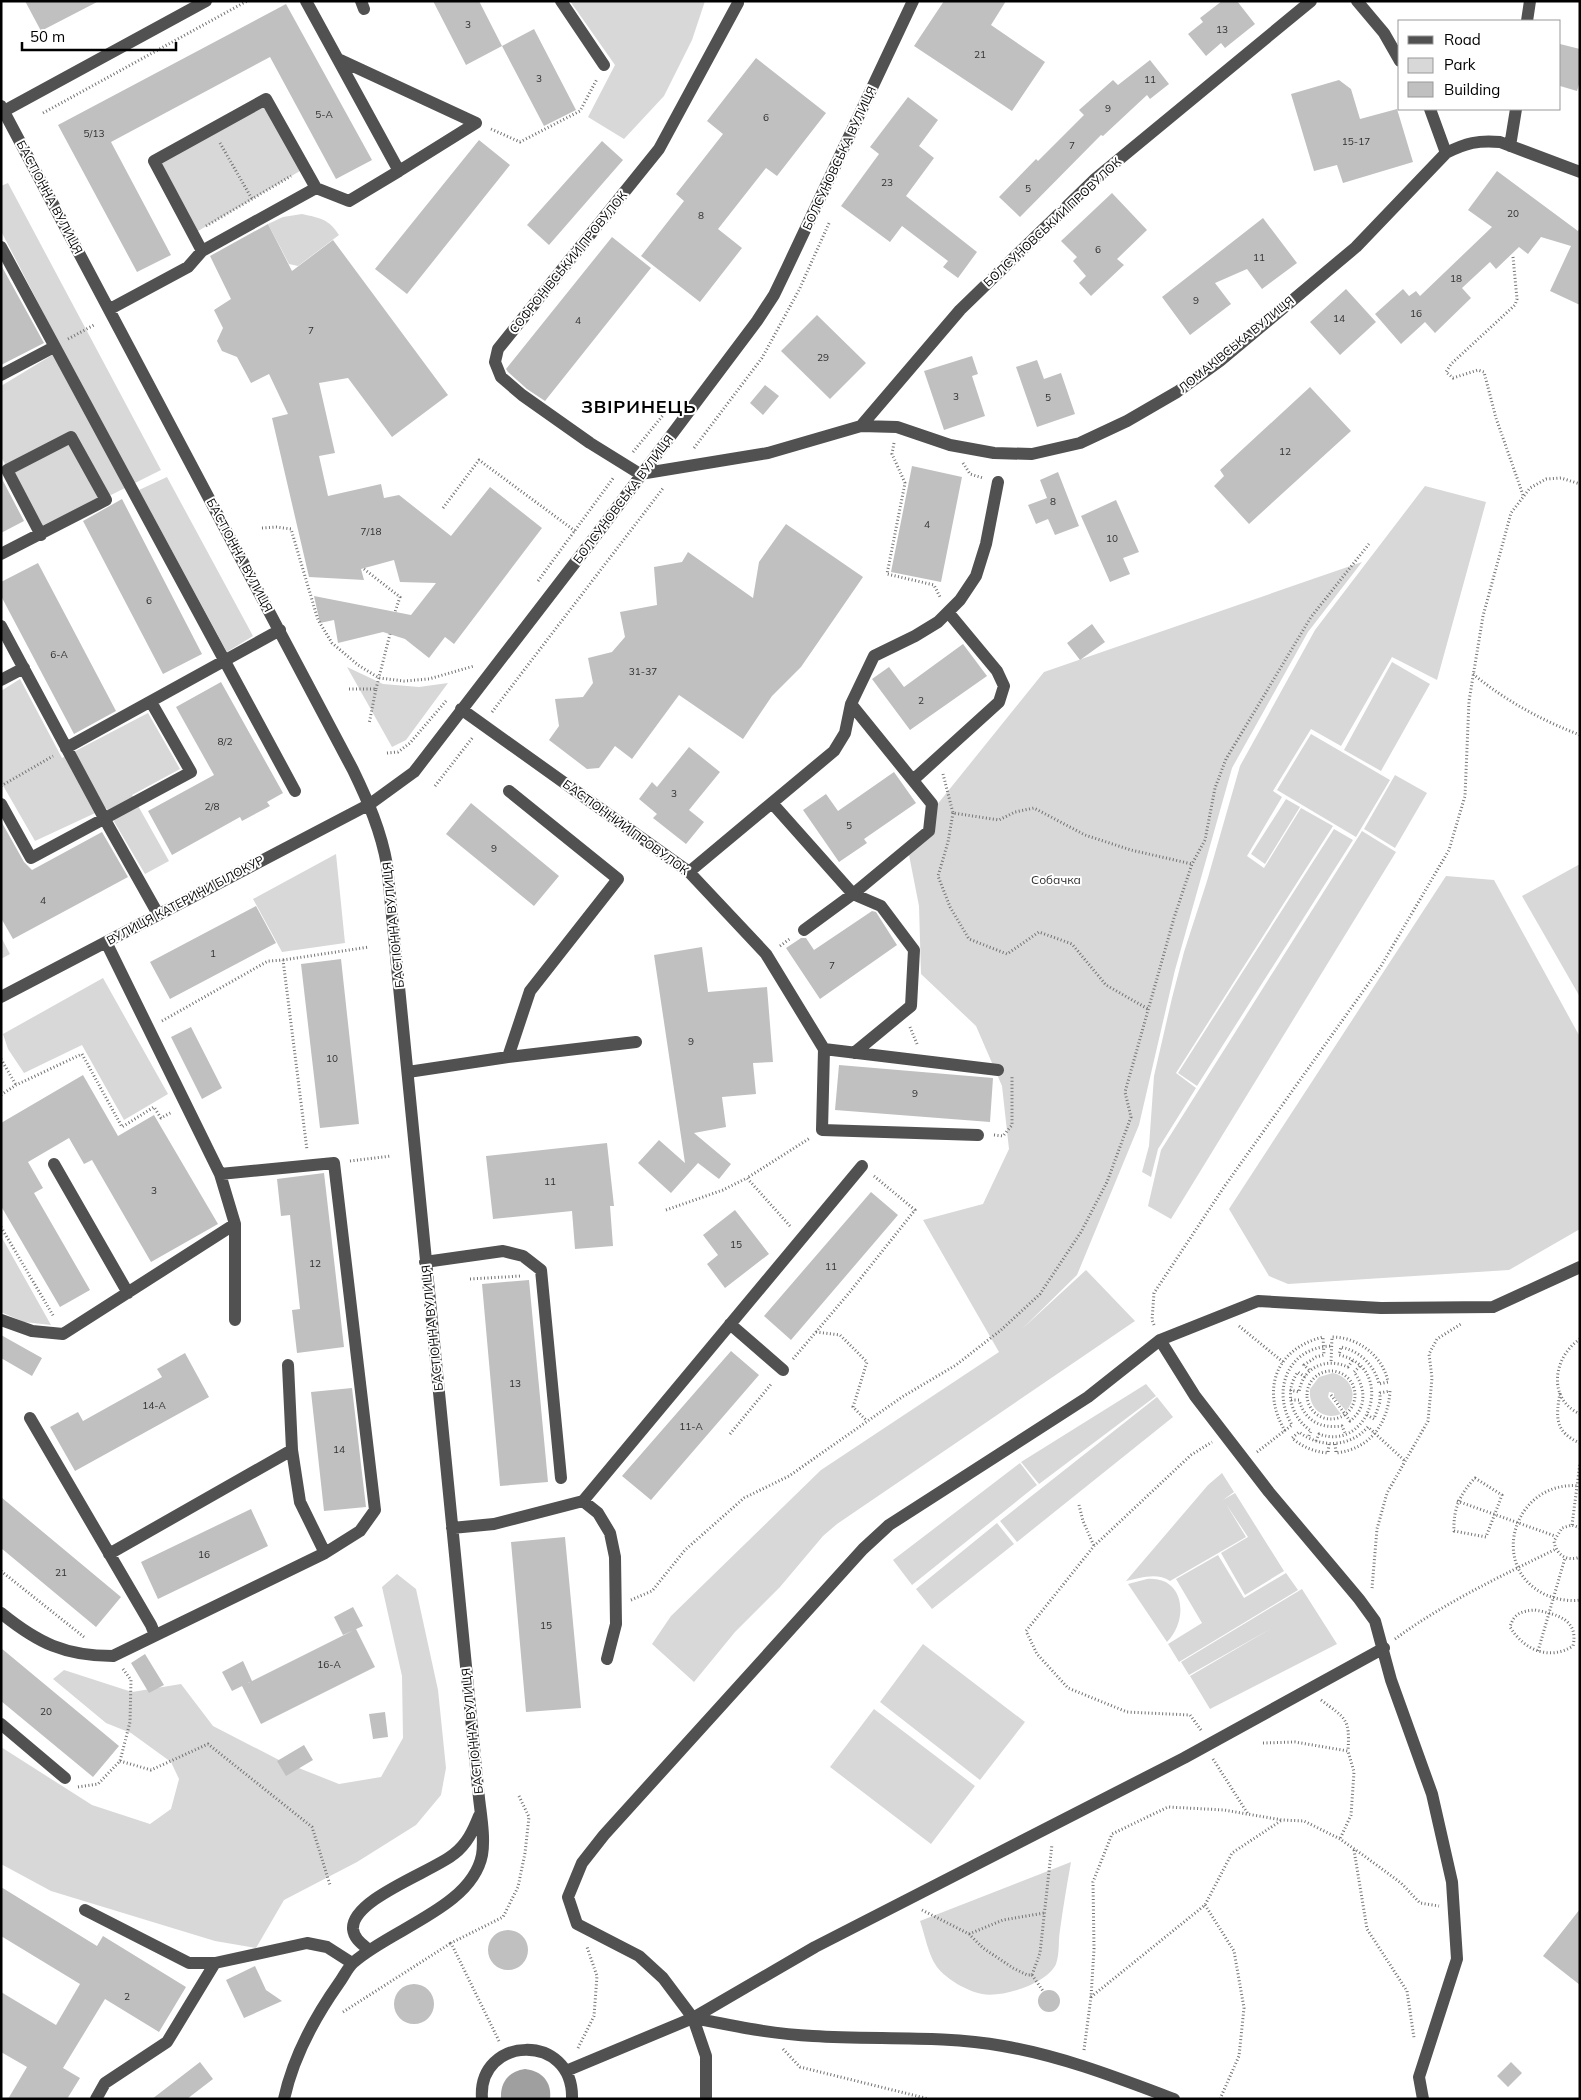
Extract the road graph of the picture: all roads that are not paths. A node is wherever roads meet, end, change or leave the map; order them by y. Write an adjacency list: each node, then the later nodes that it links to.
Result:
1 (206, 1): 13 (street)
2 (306, 1): 10 (street)
3 (561, 1): 12 (street)
4 (913, 1): 27 (street, БОЛСУНОВСЬКА ВУЛИЦЯ)
5 (1311, 1): 26 (street, БОЛСУНОВСЬКИЙ ПРОВУЛОК)
6 (1357, 1): 11 (street)
7 (1530, 1): 9 (street)
8 (738, 3): 27 (street, СОФРОНІВСЬКИЙ ПРОВУЛОК)
9 (1527, 20)
10 (338, 58): 18 (street); 18 (street)
11 (1398, 58)
12 (604, 66)
13 (3, 108): 23 (street, БАСТІОННА ВУЛИЦЯ)
14 (1430, 110): 17 (street)
15 (1516, 110): 16 (street)
16 (1510, 146): 17 (street, ЛОМАКІВСЬКА ВУЛИЦЯ); 19 (street, ЛОМАКІВСЬКА ВУЛИЦЯ)
17 (1446, 153): 26 (street, ЛОМАКІВСЬКА ВУЛИЦЯ)
18 (399, 170): 20 (street)
19 (1580, 172)
20 (316, 188): 22 (street); 22 (street)
21 (1, 247): 24 (street)
22 (202, 251): 23 (street)
23 (110, 309): 33 (street, БАСТІОННА ВУЛИЦЯ)
24 (54, 347): 25 (street); 34 (street)
25 (1, 375)
26 (861, 426): 27 (street, ЛОМАКІВСЬКА ВУЛИЦЯ)
27 (640, 474): 39 (street, БОЛСУНОВСЬКА ВУЛИЦЯ)
28 (998, 482): 31 (street)
29 (41, 535): 29 (street); 30 (street)
30 (1, 554)
31 (948, 612): 38 (street); 41 (street)
32 (1, 626): 35 (street)
33 (280, 630): 34 (street); 46 (street, БАСТІОННА ВУЛИЦЯ)
34 (224, 661): 37 (street); 43 (street)
35 (24, 668): 36 (street); 40 (street)
36 (1, 680)
37 (151, 702): 40 (street); 47 (street)
38 (851, 704): 41 (street); 44 (street)
39 (461, 709): 46 (street, БОЛСУНОВСЬКА ВУЛИЦЯ); 48 (street, БАСТІОННИЙ ПРОВУЛОК)
40 (66, 748): 47 (street)
41 (913, 780): 49 (street)
42 (509, 791): 57 (street)
43 (296, 792)
44 (772, 803): 48 (street); 49 (street)
45 (1, 804): 47 (street)
46 (370, 804): 50 (street, ВУЛИЦЯ КАТЕРИНИ БІЛОКУР); 59 (street, БАСТІОННА ВУЛИЦЯ)
47 (104, 818): 50 (street)
48 (689, 872): 55 (street, БАСТІОННИЙ ПРОВУЛОК)
49 (853, 894): 51 (street); 56 (street)
50 (158, 914): 52 (street, ВУЛИЦЯ КАТЕРИНИ БІЛОКУР)
51 (804, 930)
52 (106, 942): 53 (street, ВУЛИЦЯ КАТЕРИНИ БІЛОКУР); 63 (street)
53 (1, 997)
54 (636, 1042): 57 (street)
55 (824, 1049): 56 (street); 60 (street)
56 (854, 1053): 58 (street)
57 (508, 1057): 59 (street)
58 (1004, 1071)
59 (408, 1072): 65 (street, БАСТІОННА ВУЛИЦЯ)
60 (978, 1135)
61 (54, 1164): 67 (street)
62 (862, 1166): 70 (street)
63 (220, 1174): 64 (street); 79 (street)
64 (236, 1224): 67 (street); 69 (street)
65 (426, 1262): 76 (street); 78 (street, БАСТІОННА ВУЛИЦЯ)
66 (1580, 1267): 71 (street)
67 (128, 1293): 68 (street)
68 (1, 1320)
69 (236, 1320)
70 (730, 1324): 73 (street); 77 (street)
71 (1160, 1340): 83 (street); 92 (street)
72 (288, 1365): 75 (street)
73 (783, 1370)
74 (30, 1418): 80 (street)
75 (292, 1450): 79 (street); 80 (street)
76 (561, 1478)
77 (583, 1501): 78 (street); 84 (street)
78 (452, 1528): 87 (street, БАСТІОННА ВУЛИЦЯ)
79 (325, 1553): 82 (street)
80 (109, 1554): 82 (street)
81 (1, 1613): 82 (street)
82 (155, 1635)
83 (1384, 1648): 92 (street); 100 (street)
84 (607, 1659)
85 (1, 1724): 86 (street)
86 (66, 1778)
87 (480, 1814): 89 (street, БАСТІОННА ВУЛИЦЯ); 89 (street)
88 (85, 1910): 90 (street)
89 (369, 1950): 91 (street, БАСТІОННА ВУЛИЦЯ)
90 (214, 1963): 91 (street); 94 (street)
91 (352, 1963): 95 (street, БАСТІОННА ВУЛИЦЯ)
92 (693, 2018): 93 (street); 98 (street); 99 (street)
93 (566, 2071): 96 (street); 97 (street)
94 (96, 2099)
95 (284, 2099)
96 (482, 2099)
97 (572, 2099)
98 (706, 2099)
99 (1174, 2099)
100 (1423, 2099)

